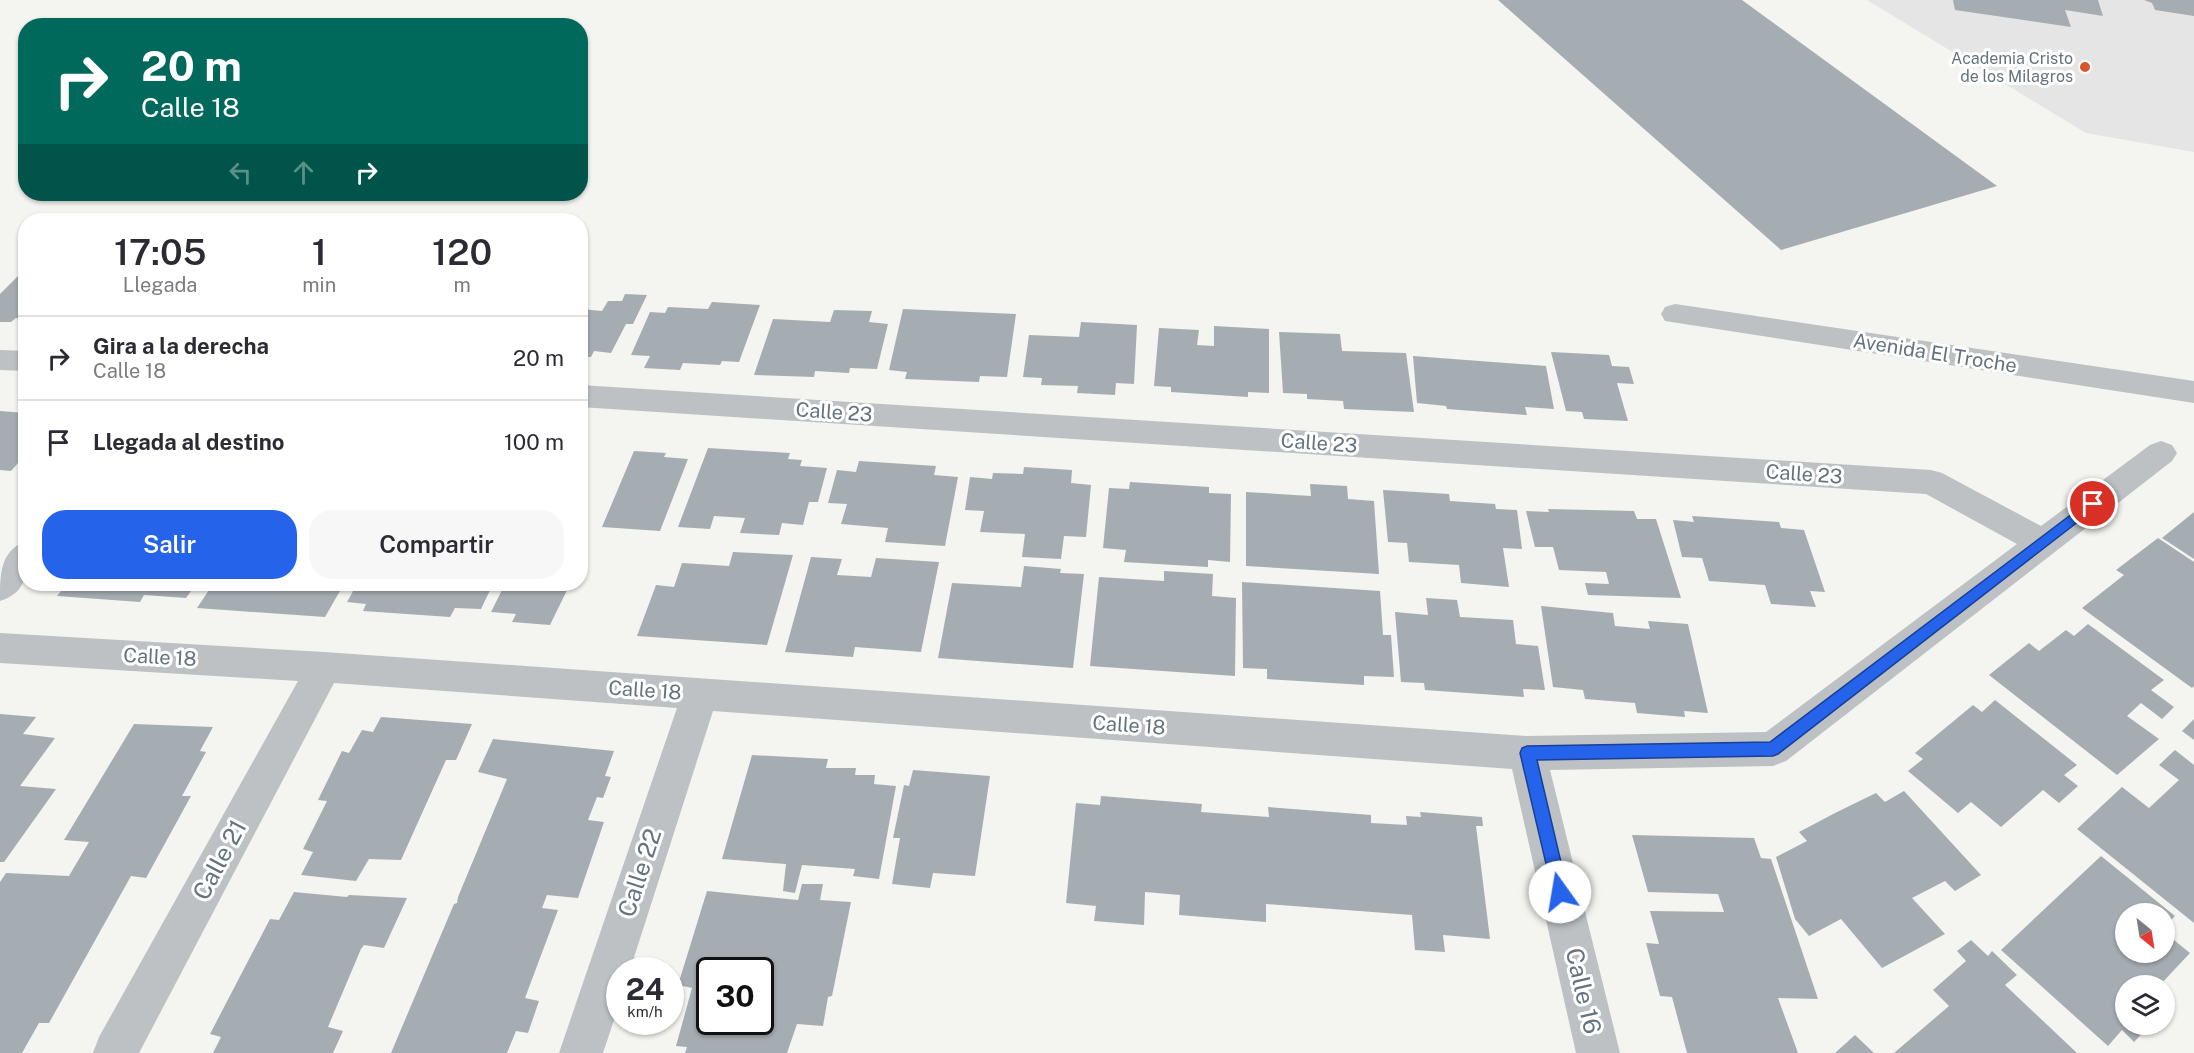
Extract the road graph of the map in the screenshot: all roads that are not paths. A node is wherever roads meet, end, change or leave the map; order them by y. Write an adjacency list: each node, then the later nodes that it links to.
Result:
1 (1675, 314): 4 (street, Avenida El Troche)
2 (0, 360): 3 (street)
3 (18, 361)
4 (2194, 392)
5 (588, 397): 7 (street, Calle 23)
6 (2161, 453): 7 (street, Calle 18)
7 (2042, 542): 13 (street, Calle 18)
8 (18, 564): 9 (street)
9 (0, 587)
10 (0, 648): 11 (street, Calle 18)
11 (324, 667): 12 (street, Calle 18); 14 (street, Calle 21)
12 (700, 694): 13 (street, Calle 18); 15 (street, Calle 22)
13 (1527, 753): 16 (street, Calle 16)
14 (115, 1053)
15 (581, 1053)
16 (1598, 1053)

